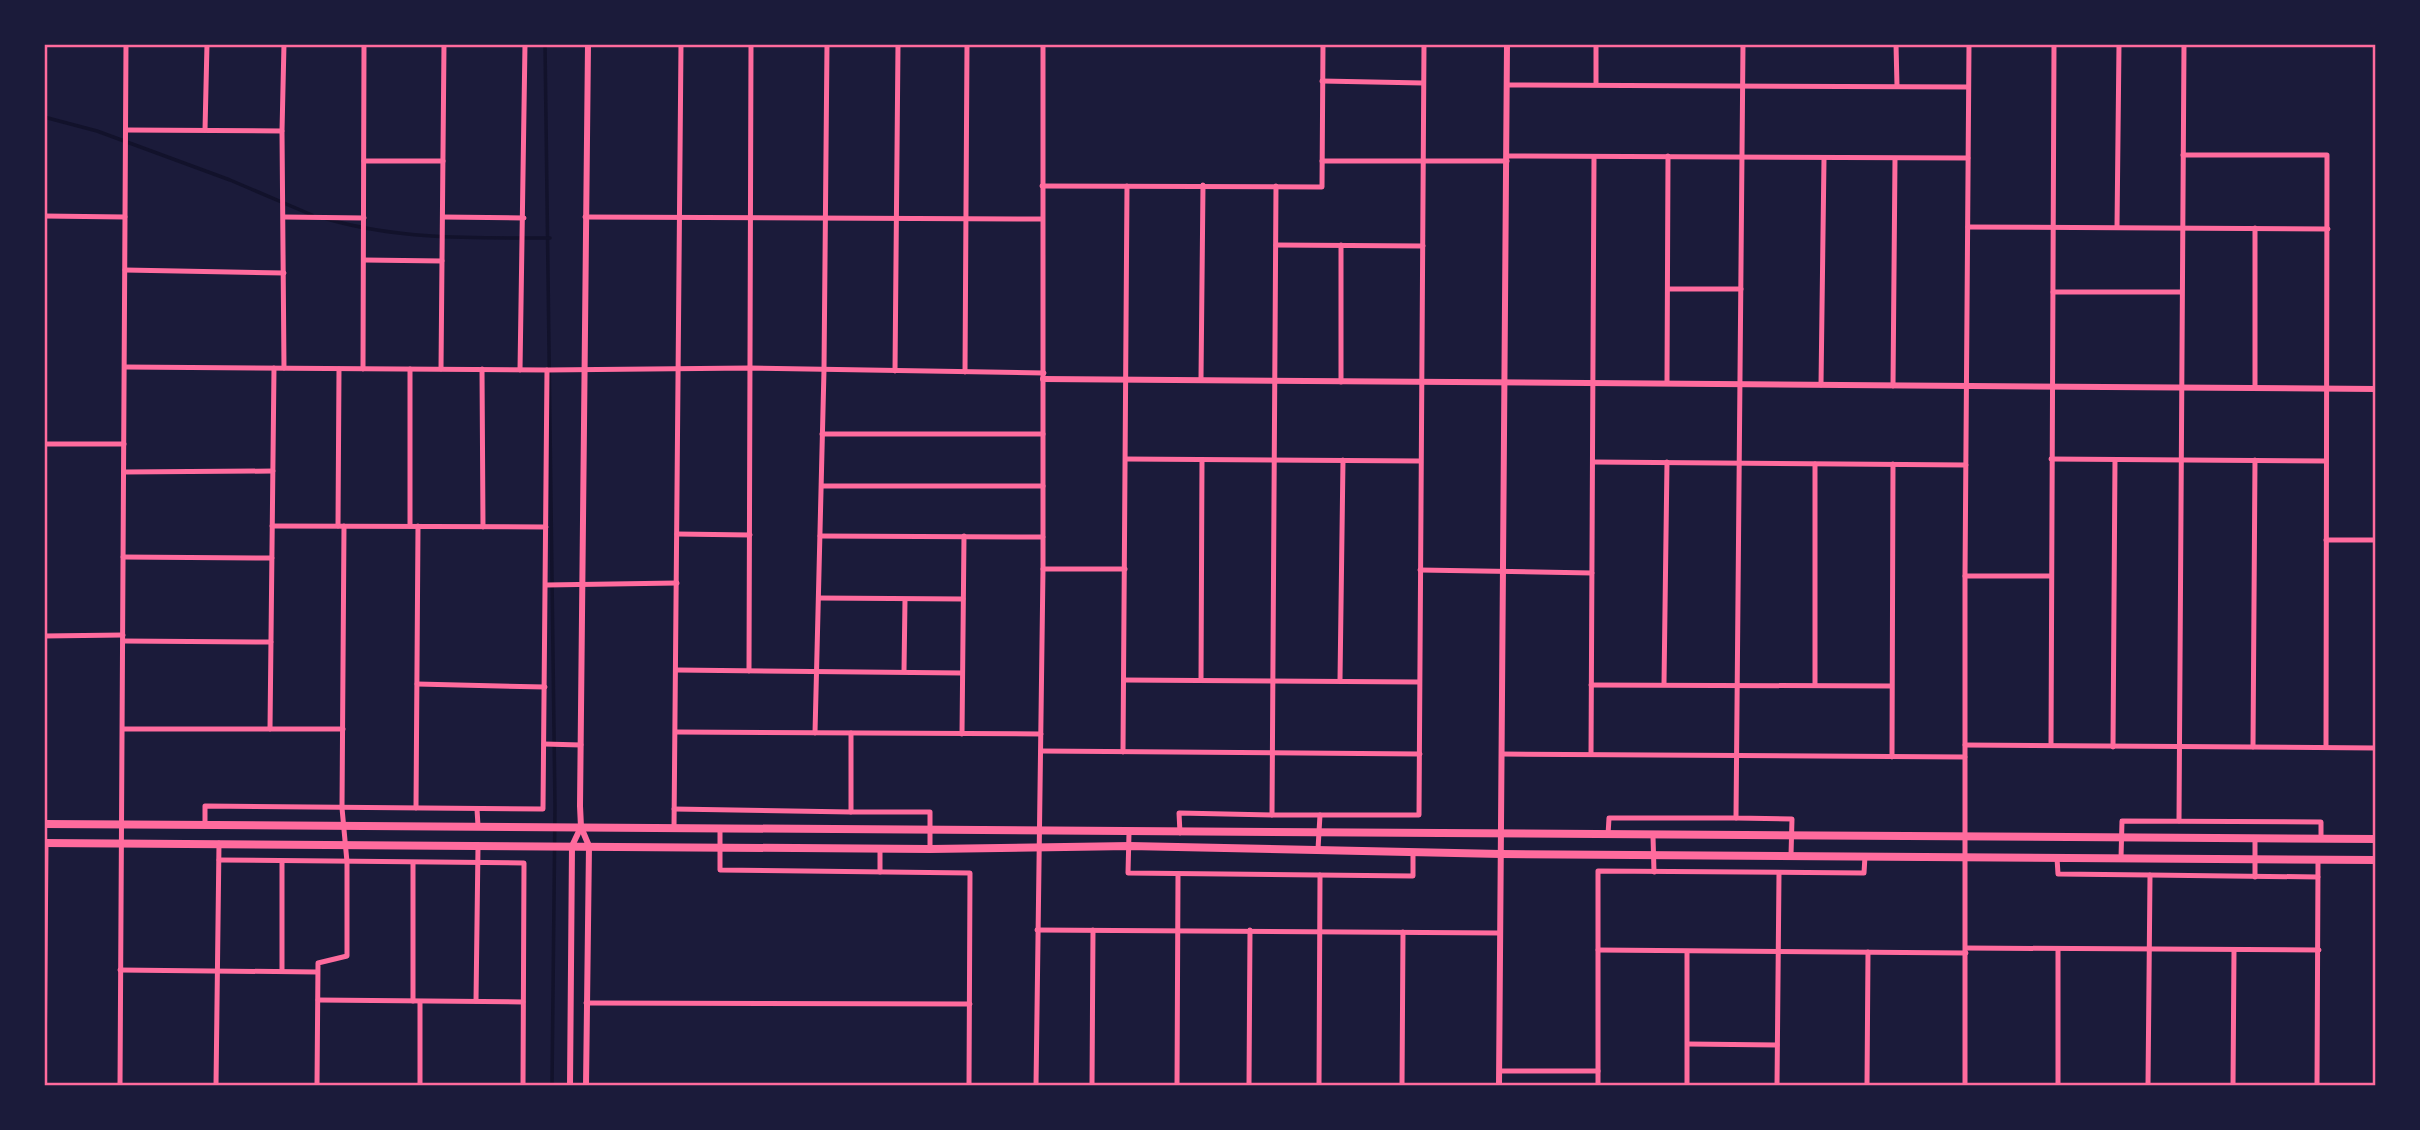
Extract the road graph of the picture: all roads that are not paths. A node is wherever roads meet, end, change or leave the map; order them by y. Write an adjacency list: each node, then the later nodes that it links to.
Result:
1 (126, 44): 31 (street)
2 (207, 44): 32 (street)
3 (284, 44): 33 (street)
4 (364, 44): 43 (street)
5 (444, 44): 44 (street)
6 (525, 44): 56 (street)
7 (588, 44): 54 (street)
8 (681, 44): 57 (street)
9 (751, 44): 58 (street)
10 (827, 44): 59 (street)
11 (898, 44): 60 (street)
12 (967, 44): 61 (street)
13 (1043, 44): 47 (street)
14 (1323, 44): 24 (street)
15 (1424, 44): 25 (street)
16 (1507, 44): 27 (street)
17 (1596, 44): 26 (street)
18 (1743, 44): 28 (street)
19 (1896, 44): 29 (street)
20 (1969, 44): 30 (street)
21 (2054, 44): 63 (street)
22 (2119, 44): 65 (street)
23 (2184, 44): 34 (street)
24 (1322, 81): 25 (street); 45 (street)
25 (1423, 83): 42 (street)
26 (1596, 84): 27 (street); 28 (street)
27 (1507, 85): 37 (street)
28 (1743, 85): 29 (street); 38 (street)
29 (1897, 86): 30 (street)
30 (1968, 87): 41 (street)
31 (126, 130): 32 (street); 51 (street)
32 (205, 130): 33 (street)
33 (282, 131): 52 (street)
34 (2183, 155): 66 (street); 68 (street)
35 (1594, 156): 36 (street); 37 (street); 103 (street)
36 (1668, 156): 38 (street); 76 (street)
37 (1507, 158): 42 (street); 102 (street)
38 (1742, 158): 39 (street); 77 (street)
39 (1824, 159): 40 (street); 106 (street)
40 (1895, 159): 41 (street); 107 (street)
41 (1968, 159): 64 (street)
42 (1423, 160): 45 (street); 71 (street)
43 (364, 161): 44 (street); 55 (street)
44 (443, 161): 53 (street)
45 (1322, 161): 49 (street)
46 (1203, 185): 48 (street); 49 (street); 97 (street)
47 (1042, 186): 48 (street); 62 (street)
48 (1128, 186): 98 (street)
49 (1276, 186): 69 (street)
50 (44, 216): 51 (street)
51 (125, 217): 74 (street)
52 (284, 217): 55 (street); 75 (street)
53 (443, 217): 56 (street); 73 (street)
54 (585, 217): 57 (street); 90 (street)
55 (364, 218): 72 (street)
56 (524, 218): 91 (street)
57 (680, 218): 58 (street); 83 (street)
58 (751, 218): 59 (street); 84 (street)
59 (826, 218): 60 (street); 93 (street)
60 (896, 218): 61 (street); 94 (street)
61 (966, 218): 62 (street); 95 (street)
62 (1042, 219): 96 (street)
63 (2052, 225): 64 (street); 65 (street); 78 (street)
64 (1968, 227): 108 (street)
65 (2117, 227): 66 (street)
66 (2182, 228): 67 (street); 79 (street)
67 (2255, 228): 68 (street); 111 (street)
68 (2328, 229): 112 (street)
69 (1276, 245): 70 (street); 99 (street)
70 (1341, 245): 71 (street); 101 (street)
71 (1423, 246): 100 (street)
72 (364, 260): 73 (street); 86 (street)
73 (442, 261): 88 (street)
74 (125, 270): 75 (street); 80 (street)
75 (284, 273): 82 (street)
76 (1668, 289): 77 (street); 104 (street)
77 (1741, 289): 105 (street)
78 (2053, 292): 79 (street); 109 (street)
79 (2181, 292): 110 (street)
80 (125, 367): 81 (street); 117 (street)
81 (274, 368): 82 (street); 134 (street)
82 (284, 368): 85 (street)
83 (679, 368): 84 (street); 90 (street); 144 (street)
84 (750, 368): 93 (street); 145 (street)
85 (339, 369): 86 (street); 139 (street)
86 (363, 369): 87 (street)
87 (410, 369): 88 (street); 140 (street)
88 (441, 369): 89 (street)
89 (482, 369): 91 (street); 142 (street)
90 (584, 369): 92 (street); 161 (street)
91 (520, 370): 92 (street)
92 (547, 370): 143 (street)
93 (824, 370): 94 (street); 114 (street)
94 (895, 371): 95 (street)
95 (965, 372): 96 (street)
96 (1044, 376): 98 (street); 115 (street)
97 (1200, 379): 98 (street); 99 (street)
98 (1126, 380): 118 (street)
99 (1273, 380): 101 (street); 119 (street)
100 (1421, 381): 101 (street); 102 (street); 126 (street)
101 (1341, 382)
102 (1504, 382): 103 (street); 156 (street)
103 (1592, 383): 104 (street); 128 (street)
104 (1667, 383): 105 (street)
105 (1739, 385): 106 (street); 130 (street)
106 (1821, 385): 107 (street)
107 (1893, 386): 108 (street)
108 (1967, 386): 109 (street); 133 (street)
109 (2052, 386): 110 (street); 120 (street)
110 (2180, 386): 111 (street); 124 (street)
111 (2255, 387): 112 (street)
112 (2327, 388): 113 (street); 127 (street)
113 (2376, 389)
114 (822, 434): 115 (street); 136 (street)
115 (1043, 434): 137 (street)
116 (44, 444): 117 (street)
117 (124, 444): 135 (street)
118 (1126, 459): 121 (street); 154 (street)
119 (1274, 459): 121 (street); 122 (street); 177 (street)
120 (2051, 459): 123 (street); 159 (street)
121 (1202, 460): 175 (street)
122 (1343, 460): 126 (street); 176 (street)
123 (2115, 460): 124 (street); 198 (street)
124 (2179, 460): 125 (street); 199 (street)
125 (2255, 460): 127 (street); 200 (street)
126 (1419, 461): 155 (street)
127 (2326, 461): 149 (street)
128 (1593, 462): 129 (street); 157 (street)
129 (1667, 462): 130 (street); 180 (street)
130 (1739, 463): 131 (street); 181 (street)
131 (1815, 464): 132 (street); 182 (street)
132 (1893, 464): 133 (street); 184 (street)
133 (1966, 465): 158 (street)
134 (273, 471): 135 (street); 138 (street)
135 (124, 472): 151 (street)
136 (822, 486): 137 (street); 146 (street)
137 (1043, 486): 148 (street)
138 (272, 526): 139 (street); 152 (street)
139 (341, 526): 140 (street); 188 (street)
140 (410, 526): 141 (street)
141 (418, 526): 142 (street); 179 (street)
142 (483, 527): 143 (street)
143 (546, 527): 162 (street)
144 (677, 534): 145 (street); 160 (street)
145 (750, 535): 170 (street)
146 (820, 536): 147 (street); 163 (street)
147 (964, 537): 148 (street); 164 (street)
148 (1043, 537): 153 (street)
149 (2326, 540): 150 (street); 201 (street)
150 (2376, 540)
151 (123, 558): 152 (street); 167 (street)
152 (272, 558): 168 (street)
153 (1043, 569): 154 (street); 193 (street)
154 (1125, 569): 174 (street)
155 (1420, 570): 156 (street); 178 (street)
156 (1504, 572): 157 (street); 207 (street)
157 (1592, 573): 183 (street)
158 (1965, 576): 159 (street); 196 (street)
159 (2050, 576): 197 (street)
160 (677, 583): 161 (street); 169 (street)
161 (583, 584): 162 (street); 195 (street)
162 (546, 585): 185 (street)
163 (818, 598): 165 (street); 172 (street)
164 (963, 599): 165 (street); 173 (street)
165 (905, 600): 171 (street)
166 (44, 636): 167 (street)
167 (123, 638): 168 (street); 186 (street)
168 (271, 642): 187 (street)
169 (677, 670): 170 (street); 189 (street)
170 (749, 671): 172 (street)
171 (904, 671): 172 (street); 173 (street)
172 (817, 672): 190 (street)
173 (962, 673): 192 (street)
174 (1124, 680): 175 (street); 204 (street)
175 (1201, 680): 177 (street)
176 (1340, 680): 177 (street); 178 (street)
177 (1273, 681): 205 (street)
178 (1419, 682): 206 (street)
179 (417, 684): 185 (street); 213 (street)
180 (1664, 684): 181 (street); 183 (street)
181 (1738, 684): 182 (street); 209 (street)
182 (1815, 684): 184 (street)
183 (1591, 685): 208 (street)
184 (1891, 686): 210 (street)
185 (545, 687): 194 (street)
186 (123, 729): 187 (street); 222 (street)
187 (270, 729): 188 (street)
188 (343, 729): 212 (street)
189 (676, 732): 190 (street); 215 (street)
190 (815, 733): 191 (street)
191 (851, 733): 192 (street); 216 (street)
192 (962, 734): 193 (street)
193 (1041, 734): 203 (street)
194 (544, 744): 195 (street); 214 (street)
195 (581, 745): 226 (street)
196 (1965, 745): 197 (street); 211 (street)
197 (2052, 745): 198 (street)
198 (2113, 747): 199 (street)
199 (2180, 747): 200 (street); 220 (street)
200 (2253, 747): 201 (street)
201 (2326, 747): 202 (street)
202 (2376, 748)
203 (1041, 751): 204 (street); 230 (street)
204 (1123, 752): 205 (street)
205 (1273, 753): 206 (street); 217 (street)
206 (1420, 754): 218 (street)
207 (1502, 754): 208 (street); 233 (street)
208 (1591, 754): 209 (street)
209 (1736, 756): 210 (street); 219 (street)
210 (1892, 757): 211 (street)
211 (1965, 757): 238 (street)
212 (342, 808): 213 (street); 223 (street); 225 (street)
213 (416, 808): 214 (street)
214 (477, 809): 224 (street)
215 (674, 810): 216 (street); 227 (street)
216 (851, 812): 229 (street)
217 (1272, 814): 218 (street); 232 (street)
218 (1320, 815): 234 (street)
219 (1736, 818): 235 (street); 237 (street)
220 (2179, 821): 239 (street); 241 (street)
221 (44, 824): 222 (main road)
222 (121, 824): 223 (main road); 245 (street)
223 (205, 826): 225 (main road)
224 (478, 826): 225 (main road); 226 (main road)
225 (343, 827): 246 (street)
226 (581, 827): 227 (main road); 248 (street); 249 (street)
227 (674, 829): 228 (main road)
228 (720, 830): 229 (main road); 250 (street)
229 (930, 831): 230 (main road); 254 (street)
230 (1040, 832): 231 (main road); 253 (street)
231 (1129, 832): 232 (main road); 251 (street)
232 (1180, 833): 234 (main road)
233 (1502, 833): 234 (main road); 235 (main road); 257 (street)
234 (1319, 834): 255 (street)
235 (1608, 835): 236 (main road)
236 (1653, 836): 237 (main road); 258 (street)
237 (1792, 836): 238 (main road); 259 (street)
238 (1965, 839): 239 (main road); 261 (street)
239 (2122, 839): 240 (main road); 263 (street)
240 (2255, 839): 241 (main road); 264 (street)
241 (2321, 839): 242 (main road)
242 (2376, 839)
243 (45, 843): 245 (main road); 268 (street)
244 (219, 843): 245 (main road); 246 (main road); 265 (street)
245 (121, 845): 298 (street)
246 (345, 845): 247 (main road); 270 (street)
247 (478, 846): 248 (main road); 271 (street)
248 (572, 846): 249 (main road); 320 (street)
249 (589, 846): 250 (main road); 307 (street)
250 (720, 846): 252 (main road); 273 (street)
251 (1130, 846): 253 (main road); 255 (main road); 276 (street)
252 (880, 848): 254 (main road); 273 (street)
253 (1040, 848): 254 (main road); 281 (street)
254 (930, 849)
255 (1318, 849): 256 (main road)
256 (1413, 853): 257 (main road); 277 (street)
257 (1501, 854): 258 (main road); 287 (street)
258 (1654, 854): 259 (main road); 274 (street)
259 (1791, 855): 260 (main road)
260 (1865, 856): 261 (main road); 275 (street)
261 (1965, 857): 262 (main road); 290 (street)
262 (2057, 858): 263 (main road); 278 (street)
263 (2121, 858): 264 (main road)
264 (2255, 859): 266 (main road); 279 (street)
265 (219, 860): 269 (street); 299 (street)
266 (2318, 860): 267 (main road); 280 (street)
267 (2376, 860)
268 (45, 861): 297 (street)
269 (282, 862): 270 (street); 300 (street)
270 (347, 862): 272 (street); 301 (street)
271 (478, 863): 272 (street); 304 (street); 306 (street)
272 (413, 864): 303 (street)
273 (880, 872): 308 (street)
274 (1654, 872): 275 (street); 289 (street)
275 (1779, 873): 295 (street)
276 (1178, 874): 277 (street); 284 (street)
277 (1321, 875): 285 (street)
278 (2150, 875): 279 (street); 291 (street)
279 (2255, 877): 280 (street)
280 (2318, 877): 293 (street)
281 (1037, 930): 282 (street); 323 (street)
282 (1093, 930): 284 (street); 324 (street)
283 (1251, 930): 284 (street); 285 (street); 326 (street)
284 (1178, 931): 325 (street)
285 (1320, 931): 286 (street); 327 (street)
286 (1404, 932): 287 (street); 328 (street)
287 (1500, 933): 312 (street)
288 (2058, 949): 290 (street); 291 (street); 335 (street)
289 (1598, 950): 294 (street); 313 (street)
290 (1966, 950): 296 (street); 334 (street)
291 (2150, 950): 292 (street); 336 (street)
292 (2234, 950): 293 (street); 337 (street)
293 (2319, 950): 338 (street)
294 (1687, 952): 295 (street); 310 (street)
295 (1778, 952): 296 (street); 311 (street)
296 (1868, 952): 333 (street)
297 (44, 968): 309 (street)
298 (120, 970): 299 (street); 315 (street)
299 (217, 971): 300 (street); 316 (street)
300 (282, 971): 301 (street)
301 (317, 972): 302 (street)
302 (318, 1000): 303 (street); 317 (street)
303 (413, 1001): 305 (street)
304 (476, 1001): 305 (street); 306 (street)
305 (420, 1002): 318 (street)
306 (523, 1002): 319 (street)
307 (586, 1003): 308 (street); 321 (street)
308 (970, 1004): 322 (street)
309 (44, 1035): 314 (street)
310 (1688, 1044): 311 (street); 331 (street)
311 (1777, 1045): 332 (street)
312 (1500, 1071): 313 (street); 329 (street)
313 (1598, 1071): 330 (street)
314 (44, 1086)
315 (120, 1086)
316 (216, 1086)
317 (317, 1086)
318 (420, 1086)
319 (523, 1086)
320 (570, 1086)
321 (586, 1086)
322 (969, 1086)
323 (1036, 1086)
324 (1092, 1086)
325 (1177, 1086)
326 (1249, 1086)
327 (1319, 1086)
328 (1402, 1086)
329 (1500, 1086)
330 (1598, 1086)
331 (1687, 1086)
332 (1777, 1086)
333 (1867, 1086)
334 (1965, 1086)
335 (2058, 1086)
336 (2148, 1086)
337 (2233, 1086)
338 (2317, 1086)

